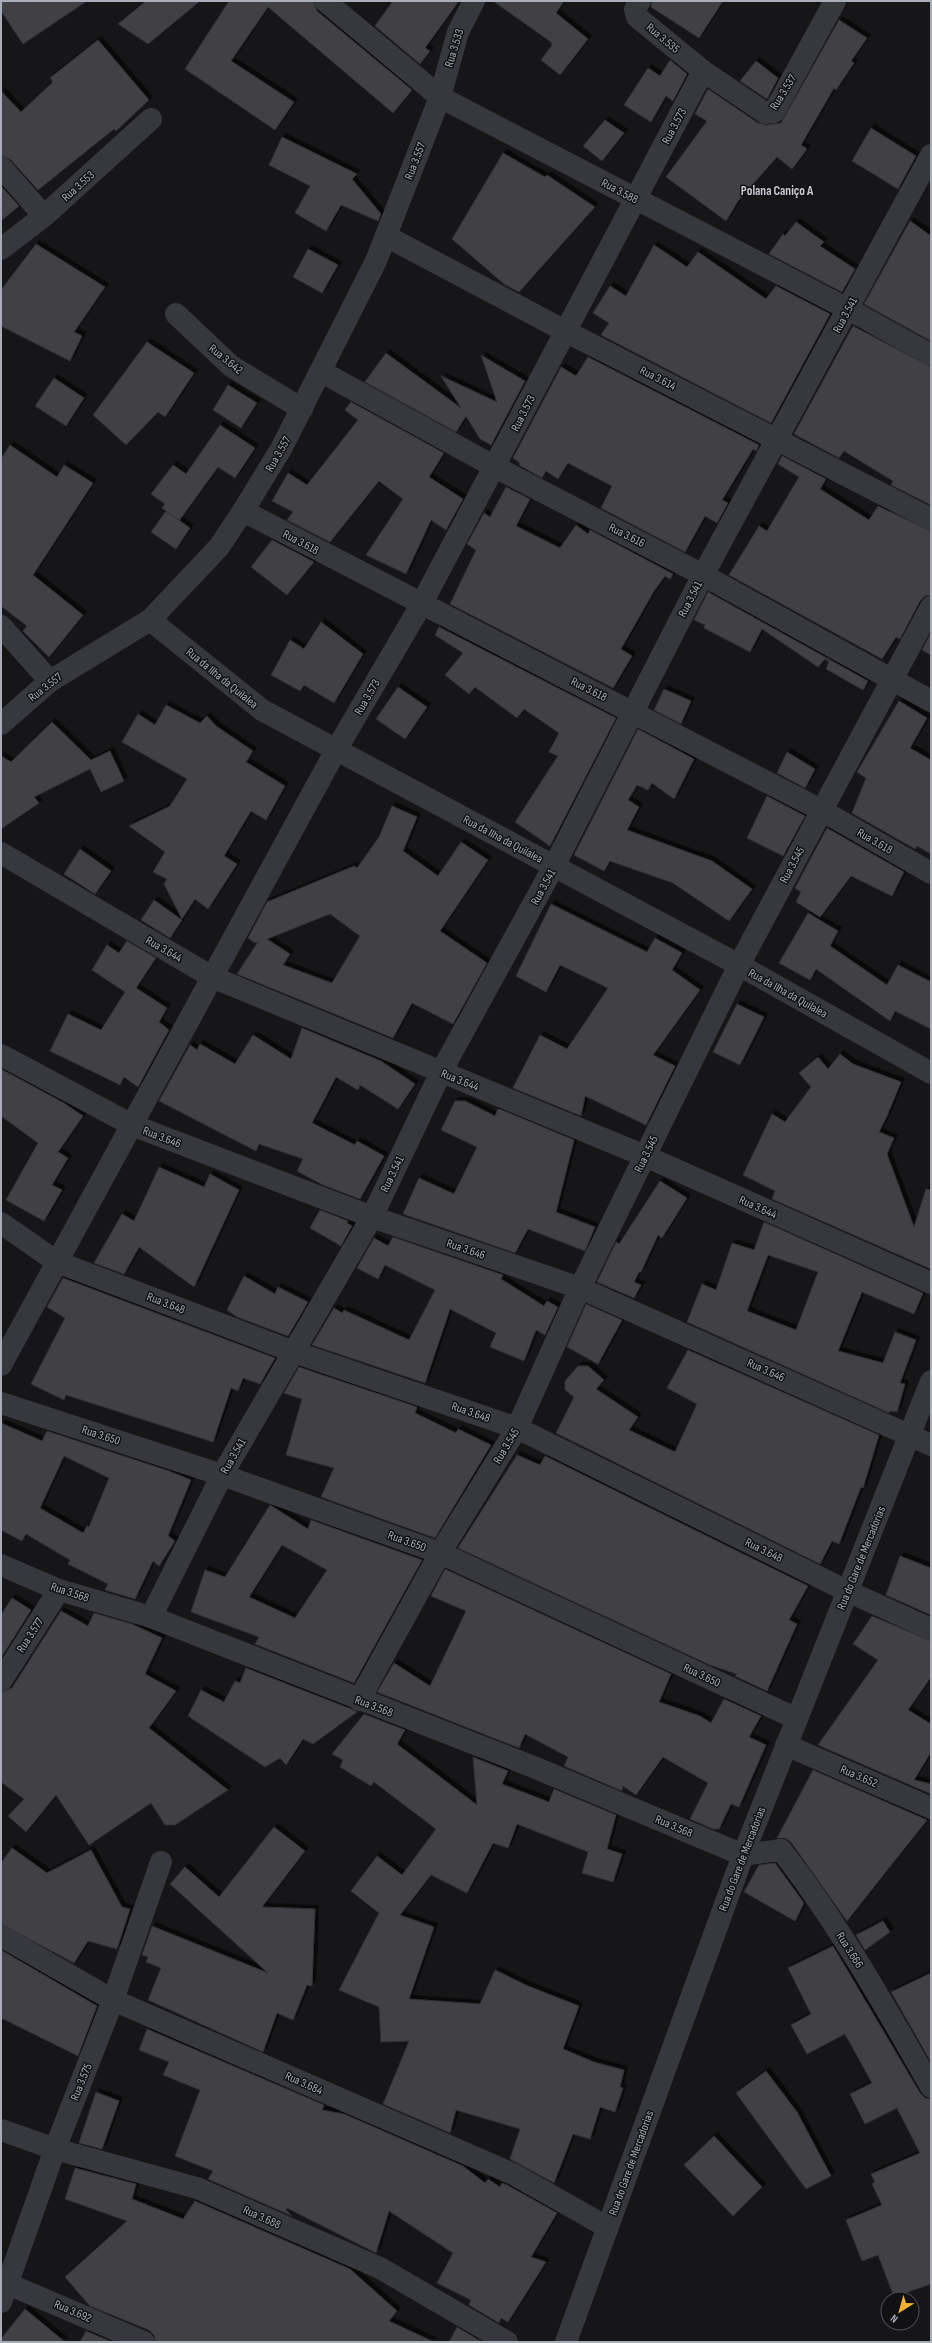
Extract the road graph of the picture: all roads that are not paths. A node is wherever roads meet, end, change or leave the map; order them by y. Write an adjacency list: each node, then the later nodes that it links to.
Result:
1 (326, 1): 6 (street, Rua 3.588)
2 (474, 1): 6 (street, Rua 3.533)
3 (640, 1): 5 (street, Rua 3.535)
4 (835, 1): 5 (street, Rua 3.537)
5 (703, 71): 10 (street, Rua 3.573)
6 (440, 97): 10 (street, Rua 3.588); 12 (street, Rua 3.557)
7 (151, 119): 11 (street, Rua 3.553)
8 (931, 155): 14 (street, Rua 3.541)
9 (1, 167): 11 (street)
10 (635, 199): 14 (street, Rua 3.588); 16 (street, Rua 3.573)
11 (44, 216): 13 (street, Rua 3.553)
12 (386, 236): 16 (street, Rua 3.614); 18 (street, Rua 3.557)
13 (1, 249)
14 (848, 309): 17 (street, Rua 3.588); 20 (street, Rua 3.541)
15 (176, 314): 19 (street, Rua 3.642)
16 (565, 331): 20 (street, Rua 3.614); 21 (street, Rua 3.573)
17 (931, 355)
18 (322, 372): 19 (street, Rua 3.557); 21 (street, Rua 3.616)
19 (302, 409): 22 (street, Rua 3.557)
20 (778, 438): 23 (street, Rua 3.614); 24 (street, Rua 3.541)
21 (495, 467): 24 (street, Rua 3.616); 25 (street, Rua 3.573)
22 (243, 512): 25 (street, Rua 3.618); 27 (street, Rua 3.557)
23 (931, 519)
24 (703, 575): 30 (street, Rua 3.616); 32 (street, Rua 3.541)
25 (421, 605): 32 (street, Rua 3.618); 34 (street, Rua 3.573)
26 (931, 607): 30 (street, Rua 3.545)
27 (150, 620): 29 (street, Rua 3.557); 34 (street, Rua da Ilha da Quilalea)
28 (1, 626): 29 (street)
29 (50, 680): 33 (street, Rua 3.557)
30 (892, 680): 31 (street, Rua 3.616); 35 (street, Rua 3.545)
31 (931, 701)
32 (634, 712): 35 (street, Rua 3.618); 37 (street, Rua 3.541)
33 (1, 724)
34 (336, 750): 37 (street, Rua da Ilha da Quilalea); 40 (street, Rua 3.573)
35 (821, 810): 38 (street, Rua 3.618); 39 (street, Rua 3.545)
36 (1, 853): 40 (street, Rua 3.644)
37 (554, 866): 39 (street, Rua da Ilha da Quilalea); 42 (street, Rua 3.541)
38 (931, 873)
39 (739, 965): 43 (street, Rua da Ilha da Quilalea); 45 (street, Rua 3.545)
40 (212, 977): 42 (street, Rua 3.644); 44 (street, Rua 3.573)
41 (1, 1055): 44 (street, Rua 3.646)
42 (441, 1072): 45 (street, Rua 3.644); 46 (street, Rua 3.541)
43 (931, 1073)
44 (132, 1125): 46 (street, Rua 3.646); 48 (street, Rua 3.573)
45 (645, 1156): 49 (street, Rua 3.644); 50 (street, Rua 3.545)
46 (372, 1217): 50 (street, Rua 3.646); 51 (street, Rua 3.541)
47 (1, 1223): 48 (street, Rua 3.648)
48 (57, 1262): 51 (street, Rua 3.648); 52 (street, Rua 3.573)
49 (931, 1283)
50 (580, 1288): 55 (street, Rua 3.545); 56 (street, Rua 3.646)
51 (294, 1352): 55 (street, Rua 3.648); 58 (street, Rua 3.541)
52 (1, 1365)
53 (931, 1381): 56 (street, Rua do Gare de Mercadorias)
54 (1, 1403): 58 (street, Rua 3.650)
55 (517, 1428): 59 (street, Rua 3.545); 62 (street, Rua 3.648)
56 (911, 1434): 57 (street, Rua 3.646); 62 (street, Rua do Gare de Mercadorias)
57 (931, 1445)
58 (222, 1475): 59 (street, Rua 3.650); 63 (street, Rua 3.541)
59 (440, 1553): 66 (street, Rua 3.545); 67 (street, Rua 3.650)
60 (1, 1566): 61 (street, Rua 3.568)
61 (59, 1590): 63 (street, Rua 3.568); 65 (street, Rua 3.577)
62 (847, 1592): 64 (street, Rua 3.648); 67 (street, Rua do Gare de Mercadorias)
63 (151, 1617): 66 (street, Rua 3.568)
64 (931, 1630)
65 (1, 1681)
66 (359, 1700): 70 (street, Rua 3.568)
67 (797, 1719): 68 (street, Rua do Gare de Mercadorias)
68 (786, 1745): 69 (street, Rua 3.652); 70 (street, Rua do Gare de Mercadorias)
69 (931, 1808)
70 (743, 1855): 74 (street, Rua 3.666); 77 (street, Rua do Gare de Mercadorias)
71 (161, 1862): 73 (street, Rua 3.575)
72 (1, 1936): 73 (street, Rua 3.684)
73 (114, 2000): 76 (street, Rua 3.575); 77 (street, Rua 3.684)
74 (931, 2087)
75 (1, 2130): 76 (street, Rua 3.688)
76 (55, 2149): 78 (street, Rua 3.575); 80 (street, Rua 3.688)
77 (607, 2227): 81 (street, Rua do Gare de Mercadorias)
78 (4, 2289): 79 (street, Rua 3.692)
79 (144, 2342)
80 (507, 2342)
81 (566, 2342)

